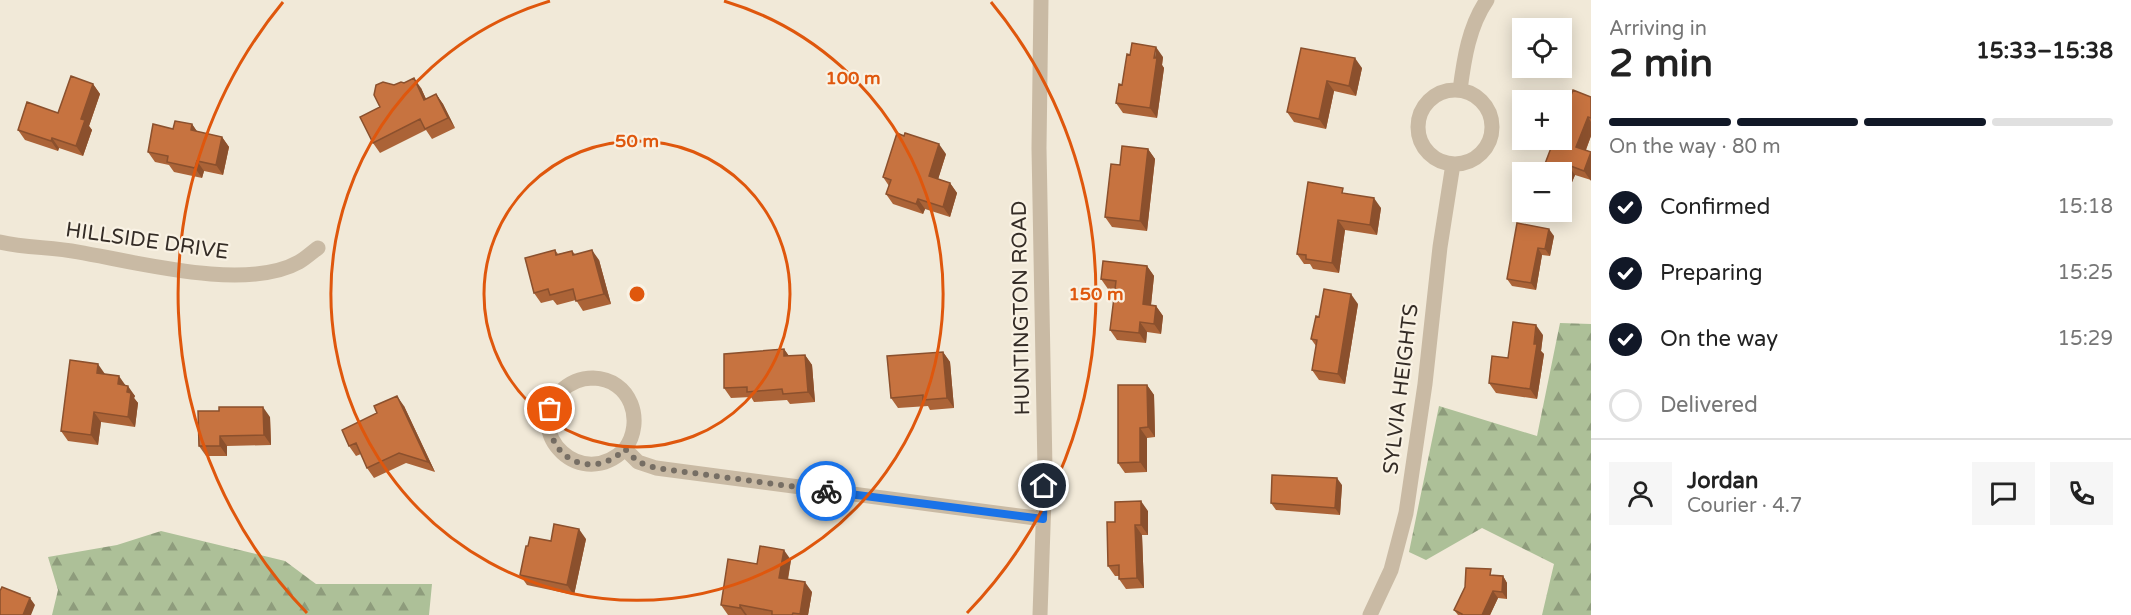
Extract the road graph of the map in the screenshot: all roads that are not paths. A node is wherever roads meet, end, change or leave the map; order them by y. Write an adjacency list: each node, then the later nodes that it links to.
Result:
1 (1041, 0): 8 (street, HUNTINGTON ROAD)
2 (1487, 0): 3 (street)
3 (1460, 90): 4 (street); 4 (street)
4 (1453, 164): 10 (street, SYLVIA HEIGHTS)
5 (0, 242): 6 (street, HILLSIDE DRIVE)
6 (318, 248)
7 (625, 449): 7 (street); 8 (street)
8 (1043, 519): 9 (street, HUNTINGTON ROAD)
9 (1040, 615)
10 (1370, 615)

